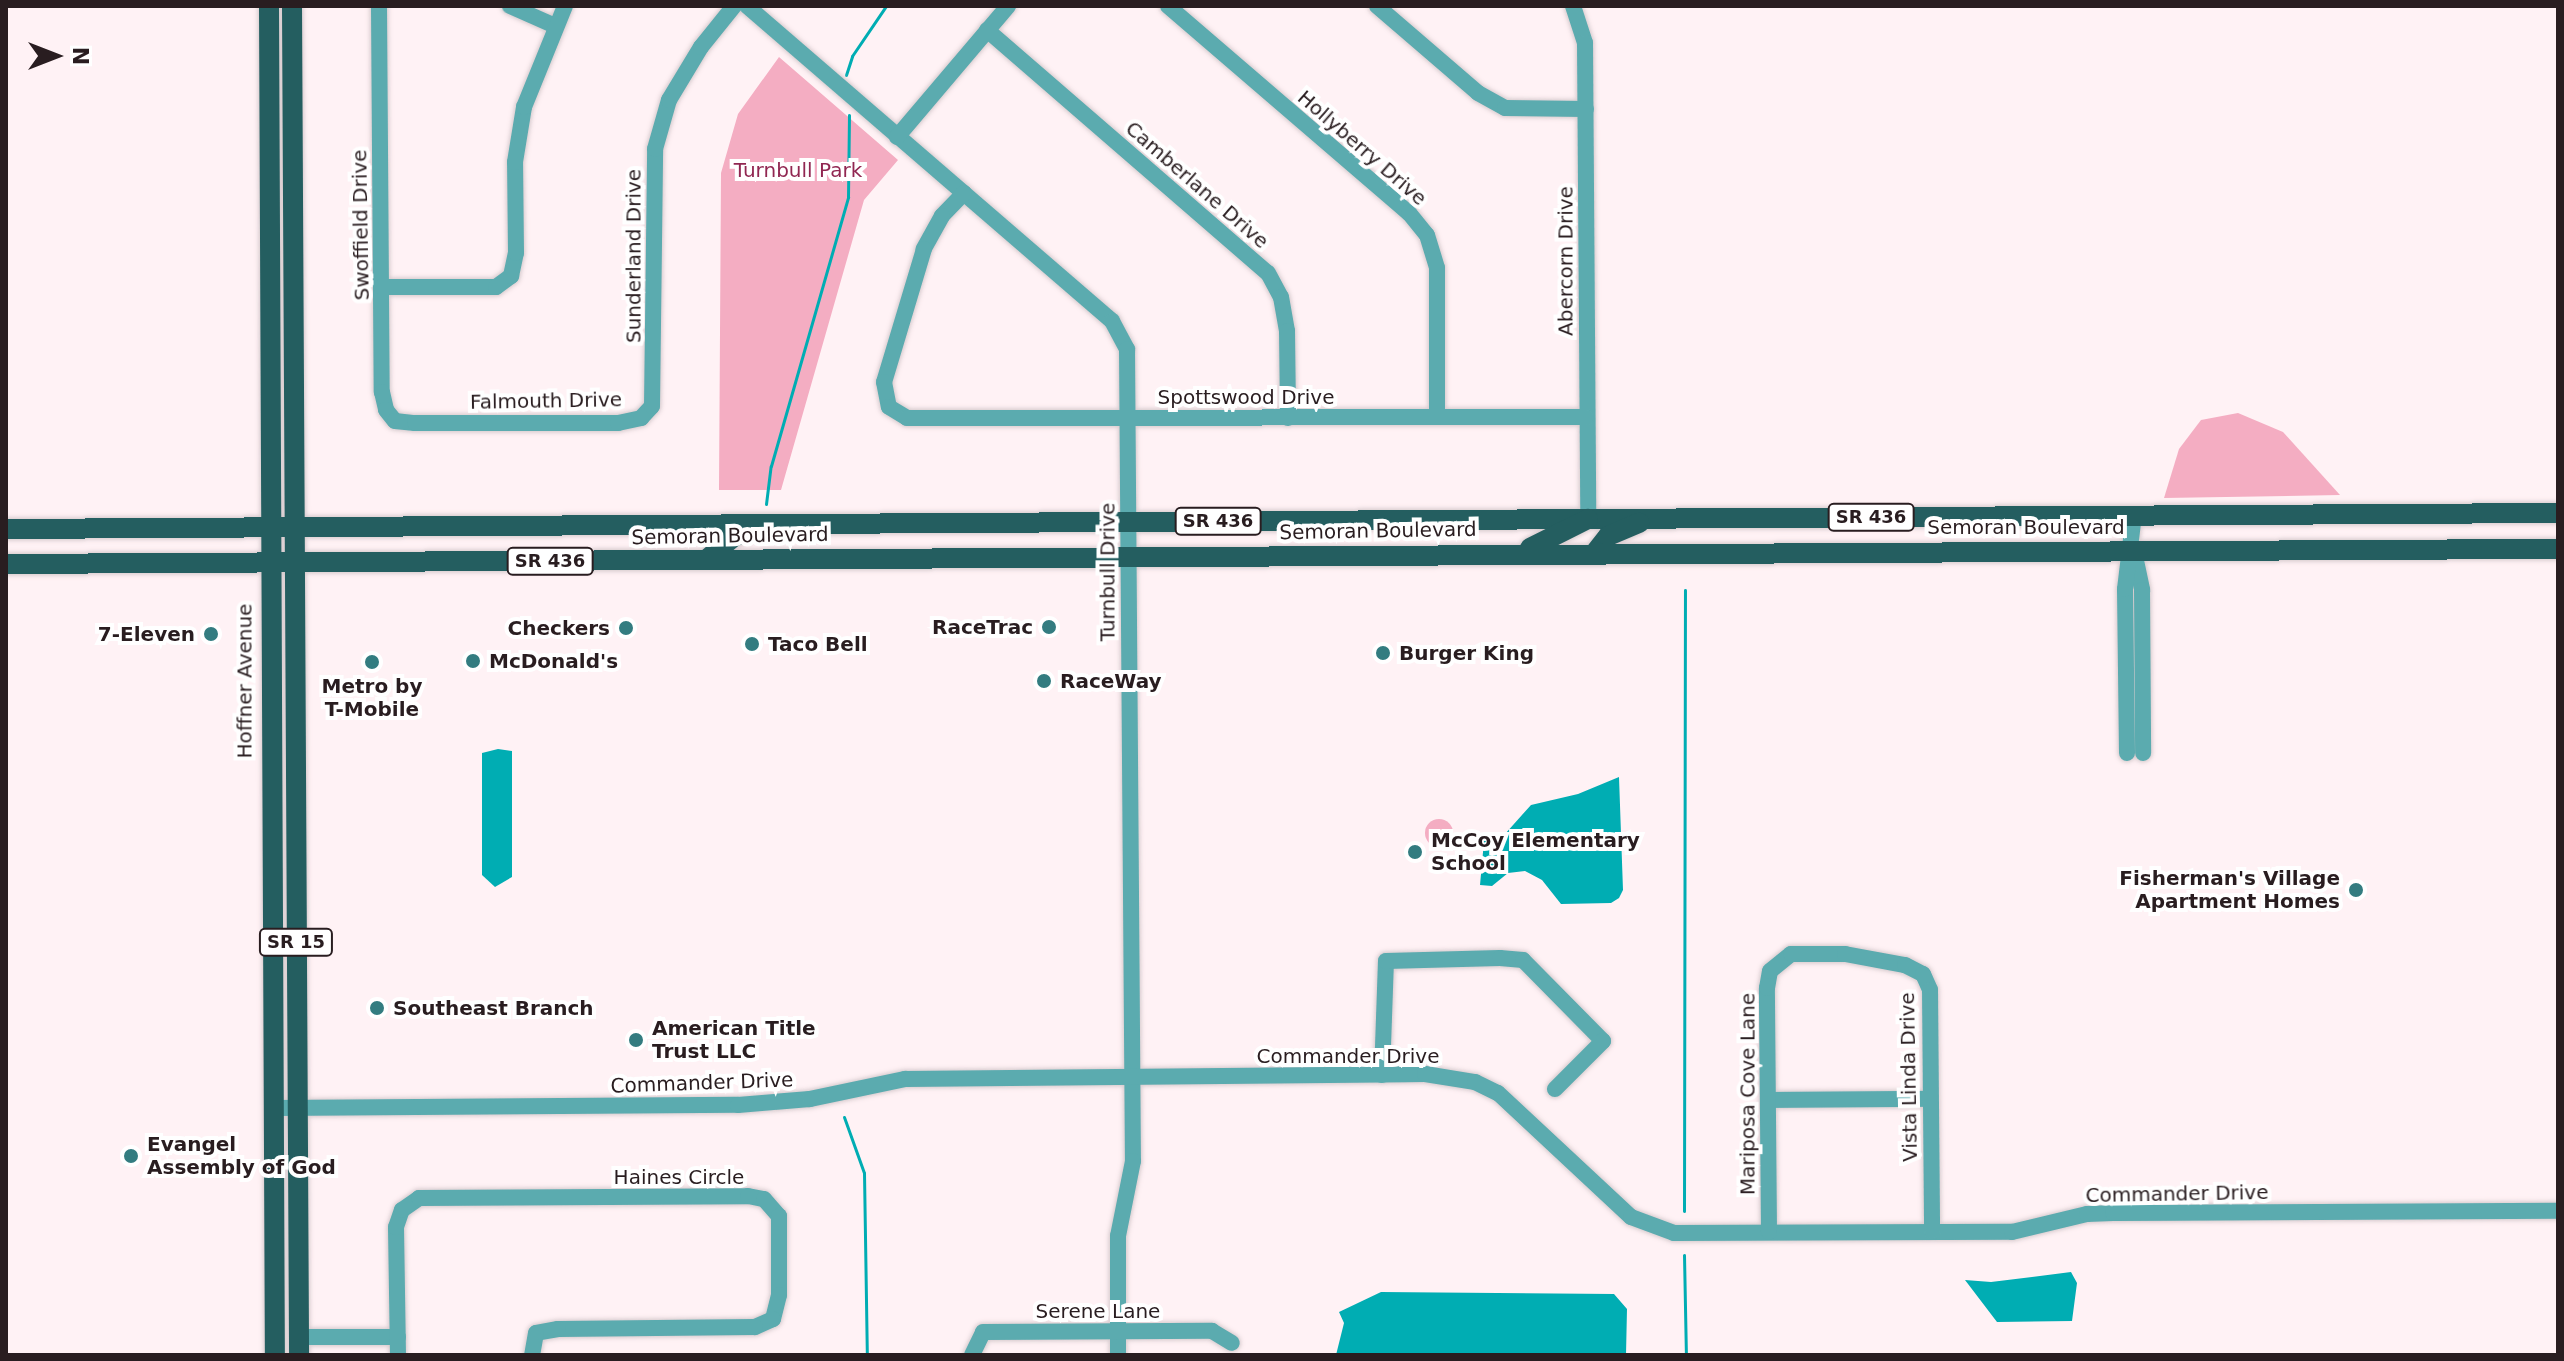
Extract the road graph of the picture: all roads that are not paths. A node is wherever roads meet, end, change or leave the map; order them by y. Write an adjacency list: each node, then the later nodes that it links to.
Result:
1 (269, 6): 30 (main road, Hoffner Avenue / SR 15)
2 (292, 6): 31 (main road, SR 15)
3 (379, 6): 17 (street, Swoffield Drive)
4 (510, 6): 12 (street)
5 (565, 6): 12 (street)
6 (734, 6): 18 (street, Sunderland Drive)
7 (747, 6): 15 (street, Turnbull Drive)
8 (1008, 6): 13 (street)
9 (1168, 6): 19 (street, Hollyberry Drive)
10 (1377, 6): 14 (street)
11 (1573, 6): 14 (street, Abercorn Drive)
12 (553, 25): 17 (street)
13 (987, 30): 15 (street); 22 (street, Camberlane Drive)
14 (1586, 109): 21 (street, Abercorn Drive)
15 (897, 137): 16 (street, Turnbull Drive)
16 (964, 193): 20 (street, Turnbull Drive); 20 (street, Spottswood Drive)
17 (381, 287): 23 (street, Swoffield Drive)
18 (654, 385): 23 (street, Falmouth Drive)
19 (1437, 416): 21 (street, Spottswood Drive); 22 (street, Spottswood Drive)
20 (1131, 417): 22 (street, Spottswood Drive); 28 (street, Turnbull Drive)
21 (1586, 417): 27 (street, Abercorn Drive)
22 (1288, 418)
23 (415, 423)
24 (2558, 513): 25 (main road, Semoran Boulevard / SR 436)
25 (2134, 515): 26 (main road, Semoran Boulevard / SR 436); 34 (street)
26 (1663, 518): 27 (main road, Semoran Boulevard / SR 436); 36 (main road)
27 (1588, 519): 28 (main road, Semoran Boulevard / SR 436); 35 (main road)
28 (1128, 522): 29 (main road, Semoran Boulevard / SR 436); 37 (street, Turnbull Drive)
29 (771, 525): 31 (main road, Semoran Boulevard / SR 436); 38 (main road)
30 (271, 528): 31 (main road, Semoran Boulevard / SR 436); 32 (main road, Semoran Boulevard / SR 436); 40 (main road, Hoffner Avenue / SR 15)
31 (295, 528): 39 (main road, SR 15)
32 (6, 529)
33 (2558, 549): 34 (main road, Semoran Boulevard / SR 436)
34 (2133, 550): 36 (main road, Semoran Boulevard / SR 436); 42 (street)
35 (1515, 554): 36 (main road, Semoran Boulevard / SR 436); 37 (main road, Semoran Boulevard / SR 436)
36 (1594, 554)
37 (1129, 557): 38 (main road, Semoran Boulevard / SR 436); 45 (street, Turnbull Drive)
38 (706, 560): 39 (main road, Semoran Boulevard / SR 436)
39 (294, 562): 40 (main road, Semoran Boulevard / SR 436); 49 (main road, SR 15)
40 (269, 563): 41 (main road, Semoran Boulevard / SR 436); 50 (main road, Hoffner Avenue / SR 15)
41 (6, 564)
42 (2135, 753)
43 (1780, 959): 47 (street, Vista Linda Drive); 48 (street, Mariposa Cove Lane)
44 (1382, 1075): 45 (street, Commander Drive); 46 (street); 53 (street, Commander Drive)
45 (1132, 1077): 49 (street, Commander Drive); 54 (street, Turnbull Drive)
46 (1555, 1089)
47 (1930, 1099): 48 (street); 52 (street, Vista Linda Drive)
48 (1770, 1100): 53 (street, Mariposa Cove Lane)
49 (297, 1107): 50 (street, Commander Drive); 57 (main road, SR 15)
50 (274, 1108): 59 (main road, Hoffner Avenue / SR 15)
51 (2558, 1211): 52 (street, Commander Drive)
52 (1932, 1231): 53 (street, Commander Drive)
53 (1769, 1232)
54 (1118, 1329): 56 (street, Serene Lane); 58 (street, Serene Lane); 62 (street, Turnbull Drive)
55 (398, 1337): 57 (street); 60 (street); 61 (street, Haines Circle)
56 (1232, 1343)
57 (299, 1346)
58 (972, 1353)
59 (275, 1355)
60 (398, 1355)
61 (532, 1355)
62 (1118, 1355)

